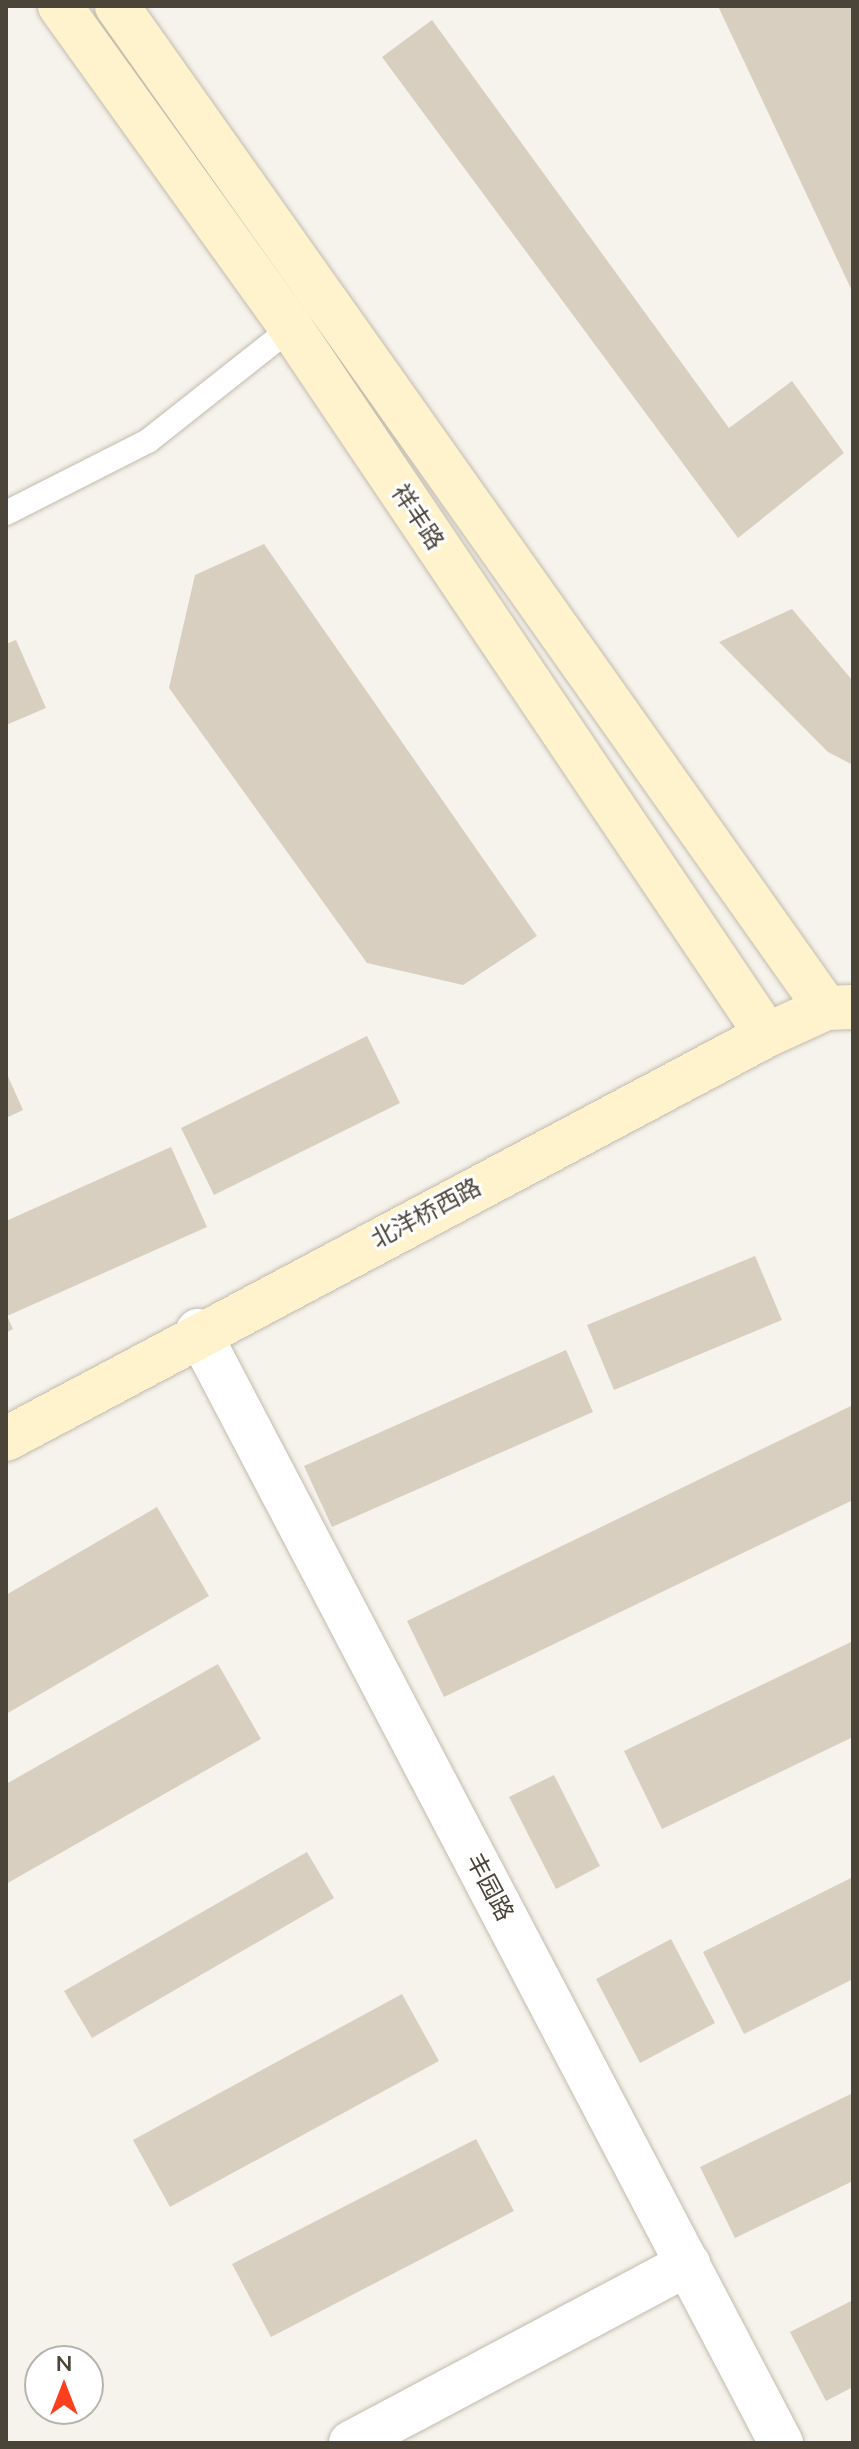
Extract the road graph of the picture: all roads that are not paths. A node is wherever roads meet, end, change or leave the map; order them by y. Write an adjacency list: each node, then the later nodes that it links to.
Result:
1 (60, 6): 3 (main road, 祥丰路)
2 (117, 6): 5 (main road, 祥丰路)
3 (291, 328): 4 (lane); 6 (main road, 祥丰路)
4 (6, 513)
5 (839, 1007): 6 (main road, 北洋桥西路)
6 (767, 1035): 7 (main road, 北洋桥西路)
7 (198, 1331): 8 (main road, 北洋桥西路); 9 (street, 丰园路)
8 (6, 1439)
9 (688, 2264): 10 (street); 11 (street, 丰园路)
10 (351, 2443)
11 (781, 2443)

